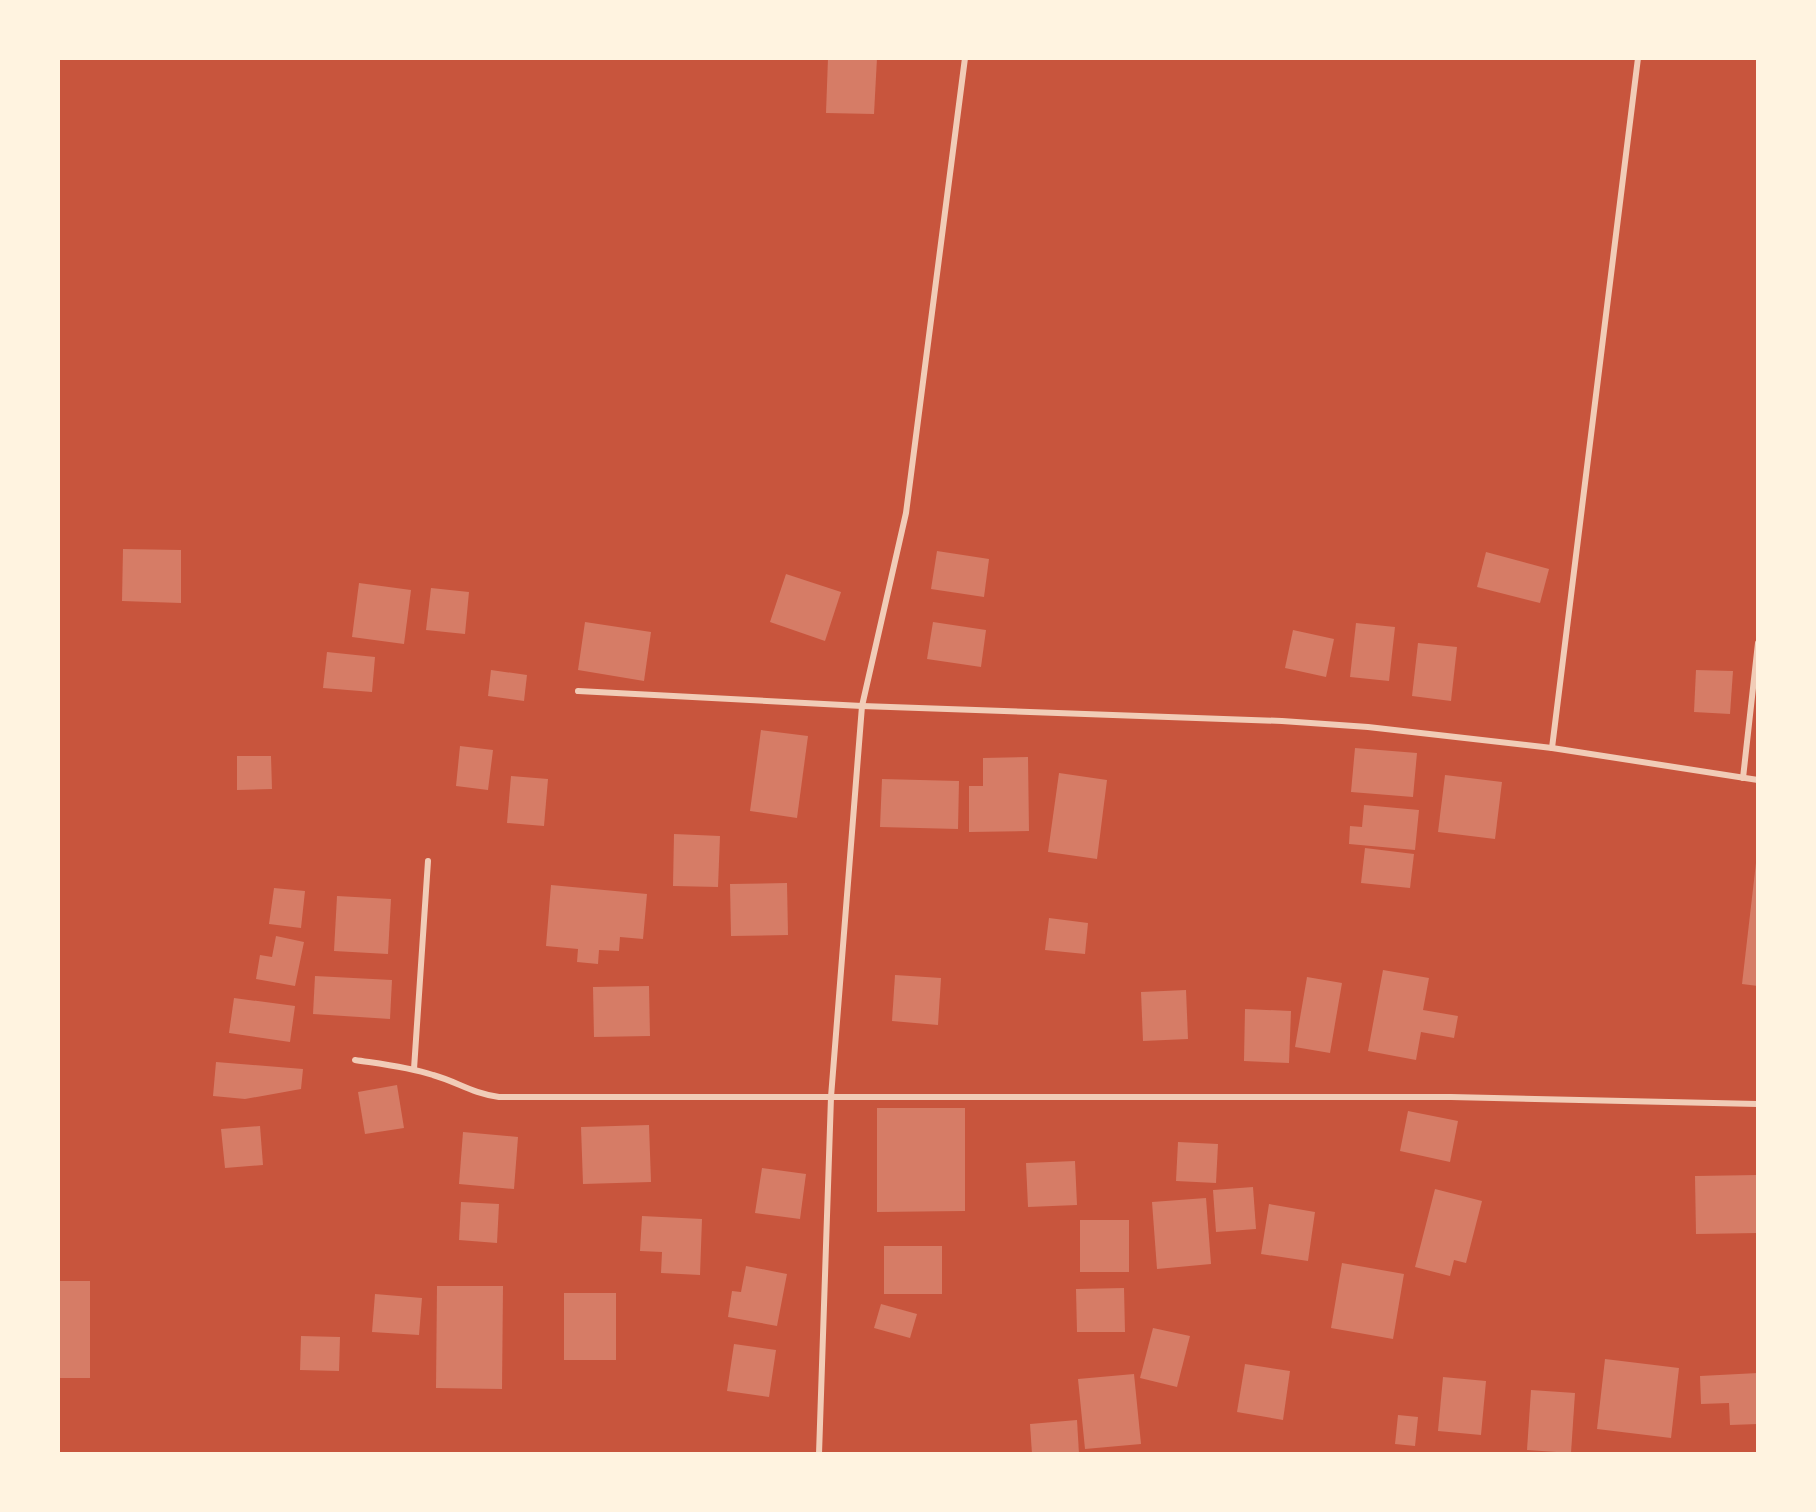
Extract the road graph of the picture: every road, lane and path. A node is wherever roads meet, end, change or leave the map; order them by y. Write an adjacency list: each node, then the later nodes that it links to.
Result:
1 (965, 58): 5 (street)
2 (1638, 58): 6 (street)
3 (1758, 643): 7 (street)
4 (578, 691): 5 (street)
5 (862, 706): 6 (street); 12 (street)
6 (1552, 748): 7 (street)
7 (1743, 778): 8 (street)
8 (1758, 780)
9 (428, 861): 11 (street)
10 (355, 1060): 11 (street)
11 (414, 1070): 12 (street)
12 (831, 1097): 13 (street); 14 (street)
13 (1758, 1104)
14 (819, 1454)

